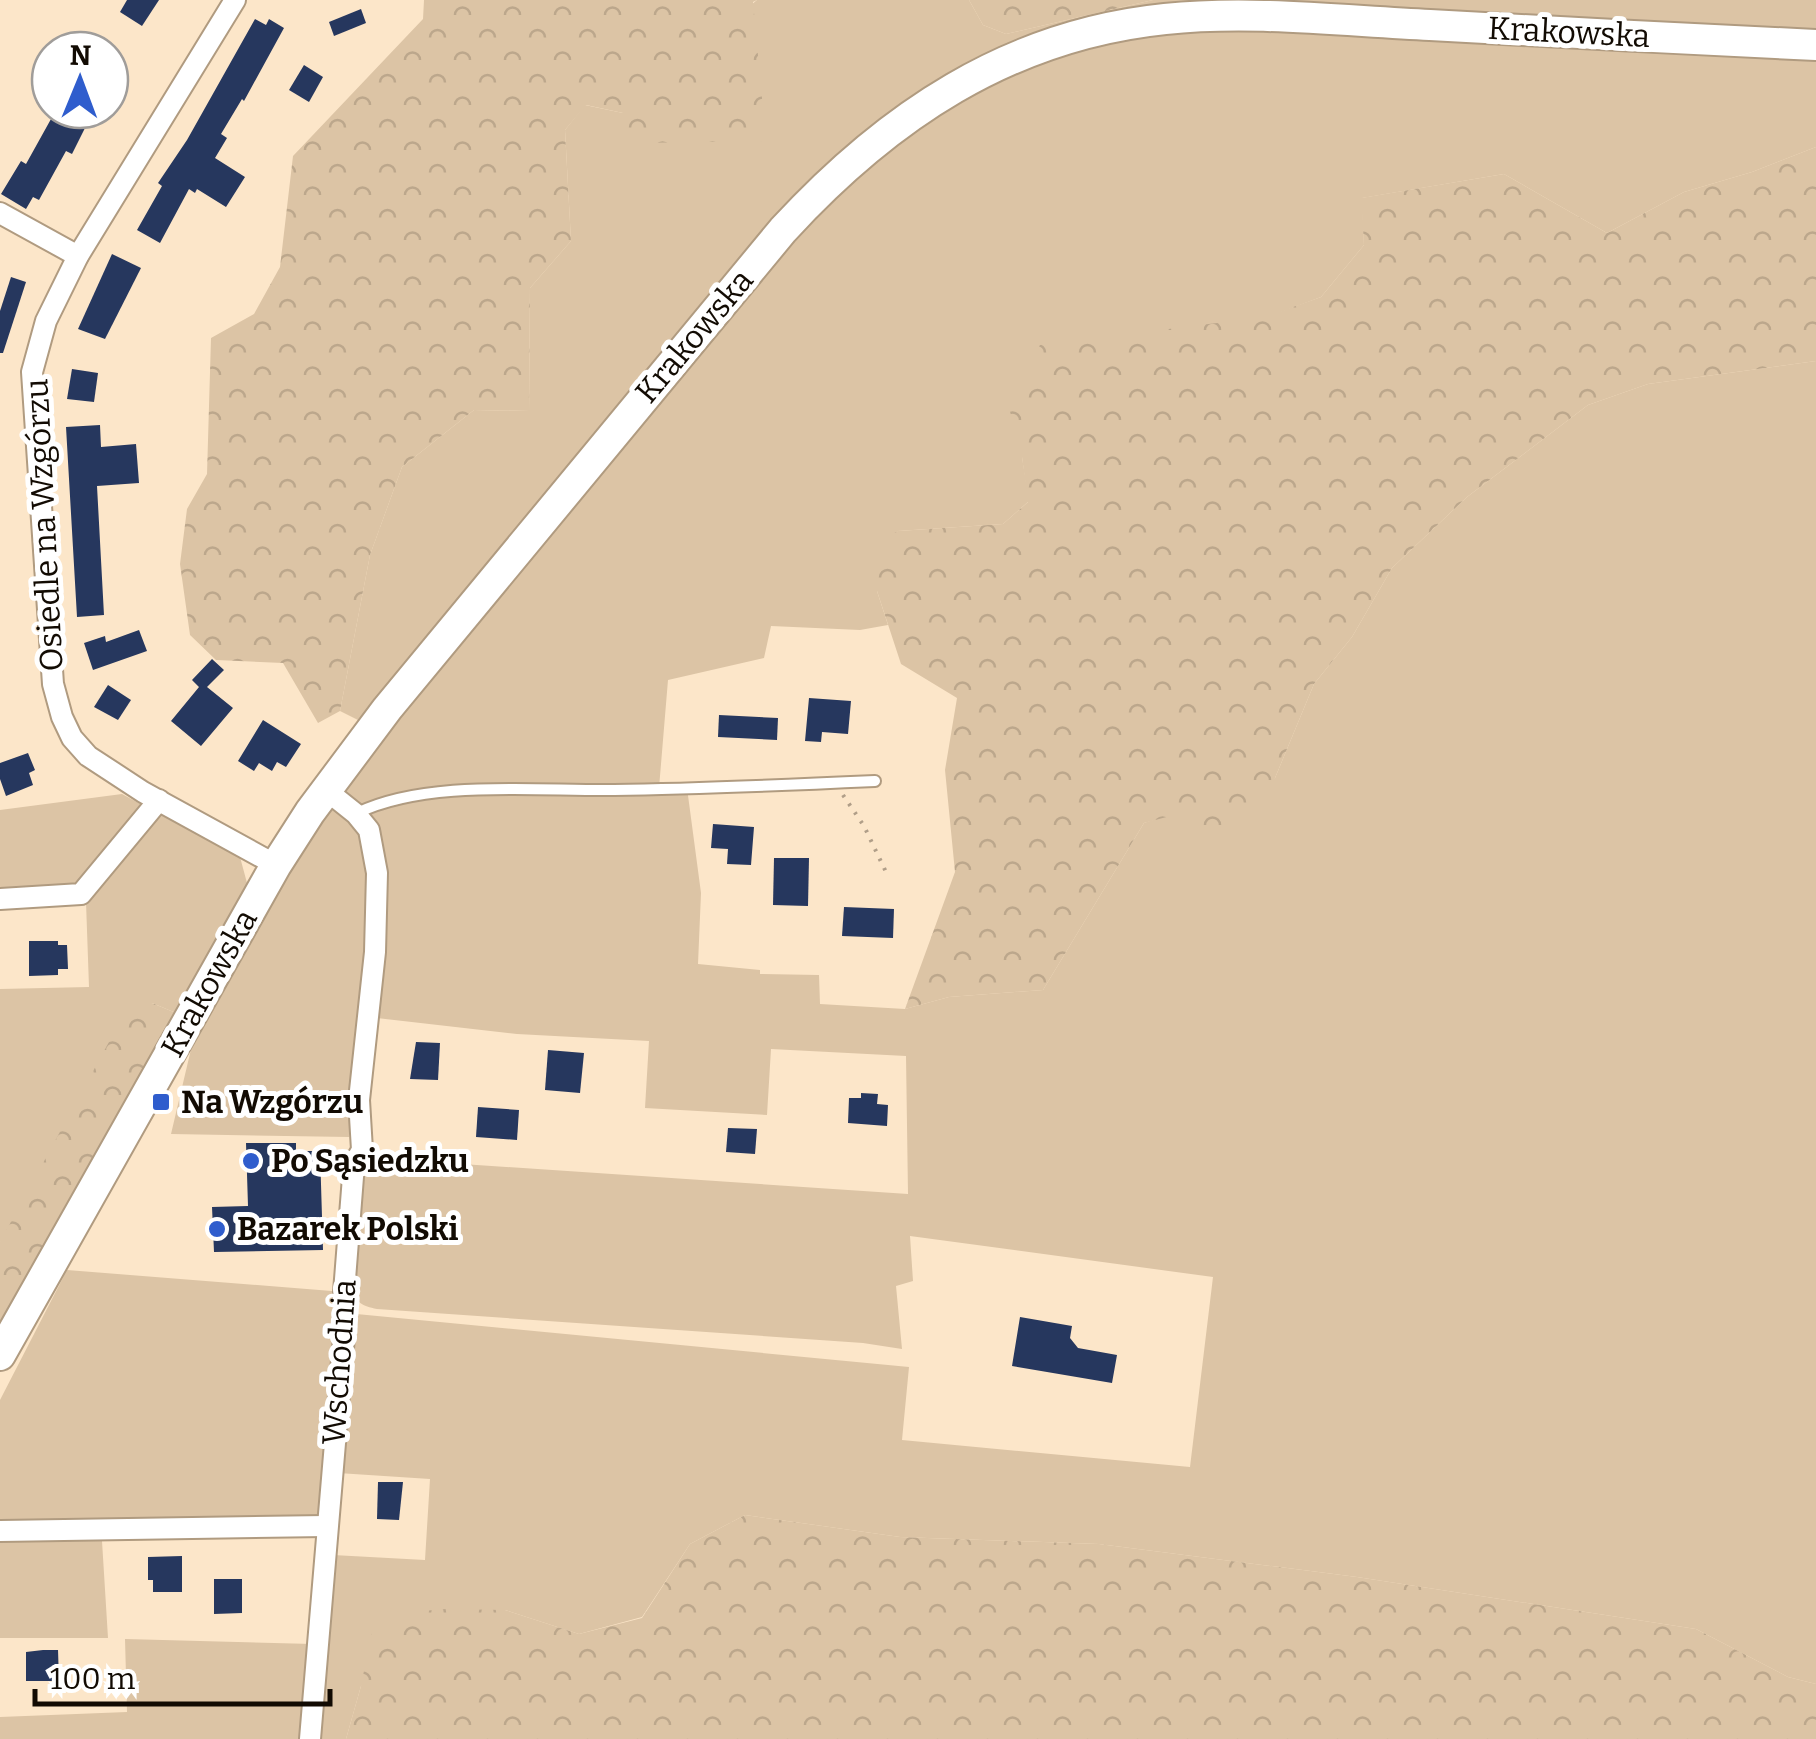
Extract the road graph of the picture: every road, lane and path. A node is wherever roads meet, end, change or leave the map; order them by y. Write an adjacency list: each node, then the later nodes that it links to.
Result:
1 (235, 0): 4 (street, Osiedle na Wzgórzu)
2 (1816, 45): 7 (main road, Krakowska)
3 (0, 213): 4 (street)
4 (78, 256): 8 (street, Osiedle na Wzgórzu)
5 (875, 782): 6 (lane)
6 (834, 783): 9 (lane); 11 (path)
7 (326, 790): 9 (street, Wschodnia); 10 (main road, Krakowska)
8 (159, 800): 10 (street, Osiedle na Wzgórzu); 12 (street)
9 (356, 814): 14 (street, Wschodnia)
10 (276, 864): 13 (main road, Krakowska)
11 (886, 872)
12 (0, 898)
13 (0, 1355)
14 (326, 1526): 15 (street); 16 (street, Wschodnia)
15 (0, 1531)
16 (310, 1739)

